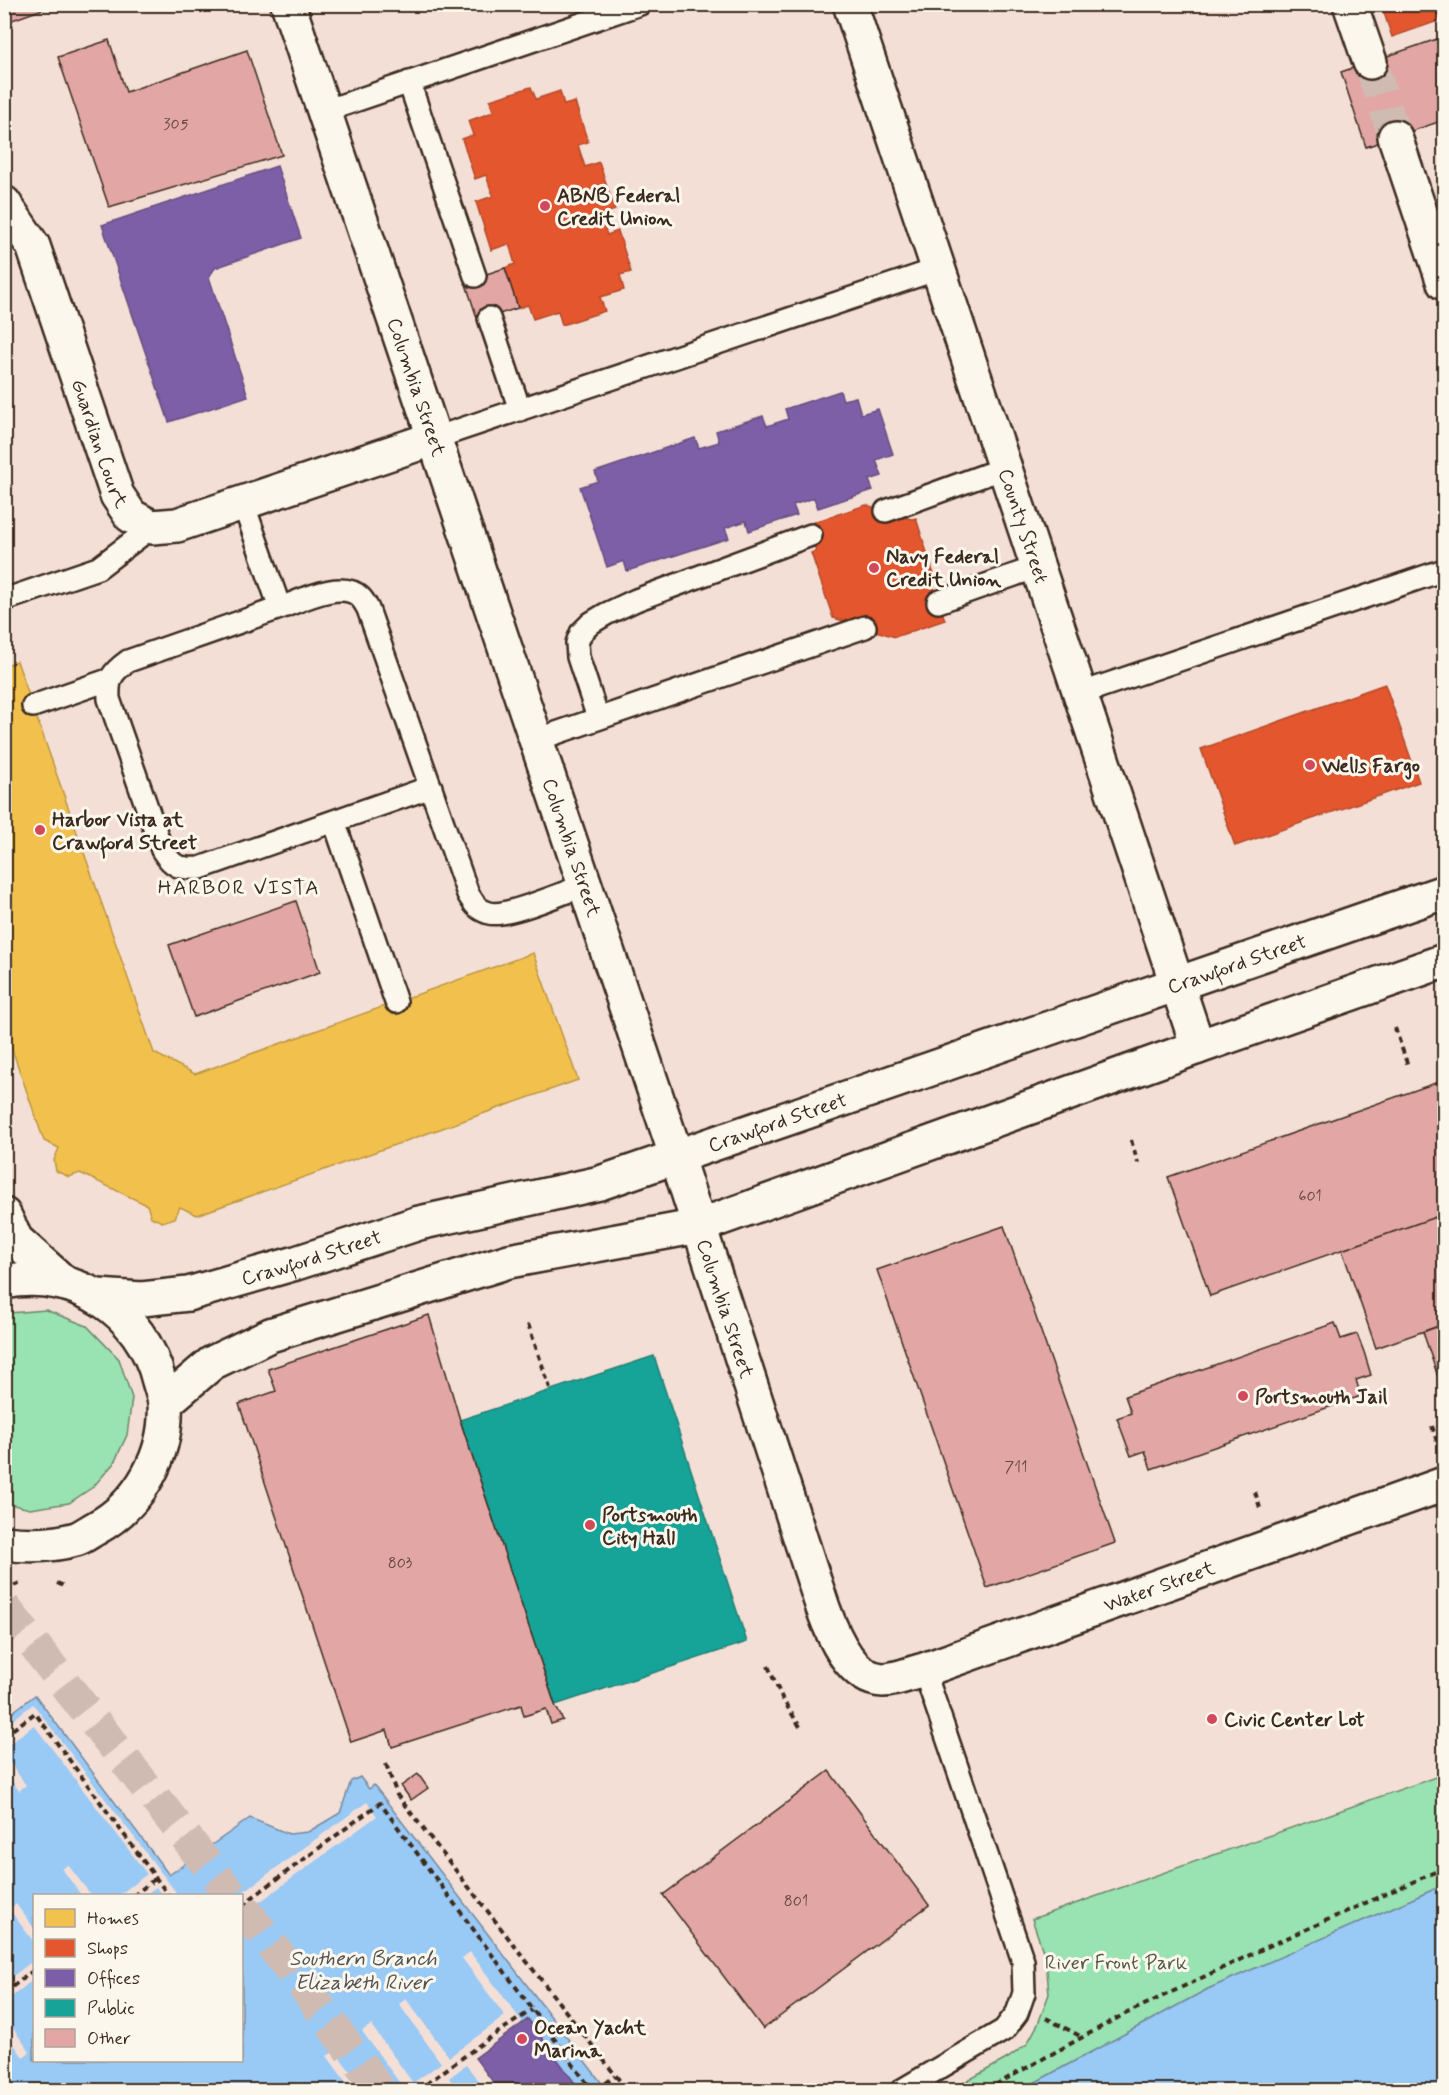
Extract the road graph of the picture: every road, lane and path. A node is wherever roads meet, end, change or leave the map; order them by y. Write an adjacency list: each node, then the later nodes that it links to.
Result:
1 (288, 4): 7 (street, Columbia Street)
2 (640, 4): 6 (lane)
3 (850, 4): 10 (street, County Street)
4 (1350, 4): 5 (street)
5 (1370, 62)
6 (410, 82): 7 (lane); 11 (lane)
7 (325, 111): 15 (street, Columbia Street)
8 (1395, 136): 12 (street)
9 (4, 204): 19 (street, Guardian Court)
10 (938, 268): 14 (lane); 16 (street, County Street)
11 (475, 276)
12 (1444, 283)
13 (489, 318): 14 (lane)
14 (520, 410): 15 (lane)
15 (435, 438): 17 (street); 31 (street, Columbia Street)
16 (1004, 468): 18 (lane); 21 (street, County Street)
17 (243, 503): 19 (street); 25 (lane)
18 (886, 511)
19 (152, 527): 23 (lane)
20 (811, 535): 30 (lane)
21 (1037, 567): 24 (lane); 28 (street, County Street)
22 (1444, 570): 28 (lane)
23 (4, 600)
24 (938, 602)
25 (280, 608): 27 (lane); 32 (lane)
26 (865, 627): 30 (lane)
27 (111, 679): 29 (lane); 33 (lane)
28 (1079, 694): 37 (street, County Street)
29 (33, 706)
30 (598, 718): 31 (lane)
31 (536, 740): 34 (street, Columbia Street)
32 (430, 788): 33 (lane); 34 (lane)
33 (333, 821): 38 (lane)
34 (585, 885): 43 (street, Columbia Street)
35 (1444, 892): 37 (street, Crawford Street)
36 (1444, 962): 40 (street)
37 (1177, 985): 40 (street, County Street); 43 (street, Crawford Street)
38 (396, 1002)
39 (1395, 1028): 41 (path)
40 (1198, 1047): 46 (street)
41 (1408, 1066)
42 (1131, 1140): 44 (path)
43 (677, 1158): 46 (street, Columbia Street); 49 (street, Crawford Street)
44 (1138, 1163)
45 (4, 1215): 47 (street)
46 (699, 1226): 52 (street); 60 (street, Columbia Street)
47 (62, 1281): 48 (street); 49 (street)
48 (4, 1282)
49 (98, 1296): 52 (street)
50 (528, 1324): 51 (path)
51 (550, 1388)
52 (165, 1403): 57 (street)
53 (1432, 1426): 54 (path)
54 (1443, 1471): 59 (street, Water Street)
55 (1255, 1492): 56 (path)
56 (1263, 1515)
57 (4, 1543)
58 (768, 1666): 61 (path)
59 (924, 1670): 60 (street, Water Street); 71 (lane)
60 (872, 1677)
61 (802, 1730)
62 (4, 1736): 65 (path)
63 (386, 1764): 74 (path)
64 (1444, 1868): 73 (path)
65 (156, 1878): 66 (path); 67 (path)
66 (136, 1894)
67 (168, 1894)
68 (243, 1904): 72 (path)
69 (33, 1971): 70 (path)
70 (4, 1993)
71 (1020, 2003): 73 (path); 79 (lane)
72 (532, 2010): 75 (path); 76 (path)
73 (1083, 2037): 80 (path)
74 (615, 2076): 77 (path); 78 (path)
75 (418, 2091)
76 (592, 2091)
77 (597, 2091)
78 (627, 2091)
79 (902, 2091)
80 (986, 2091)

